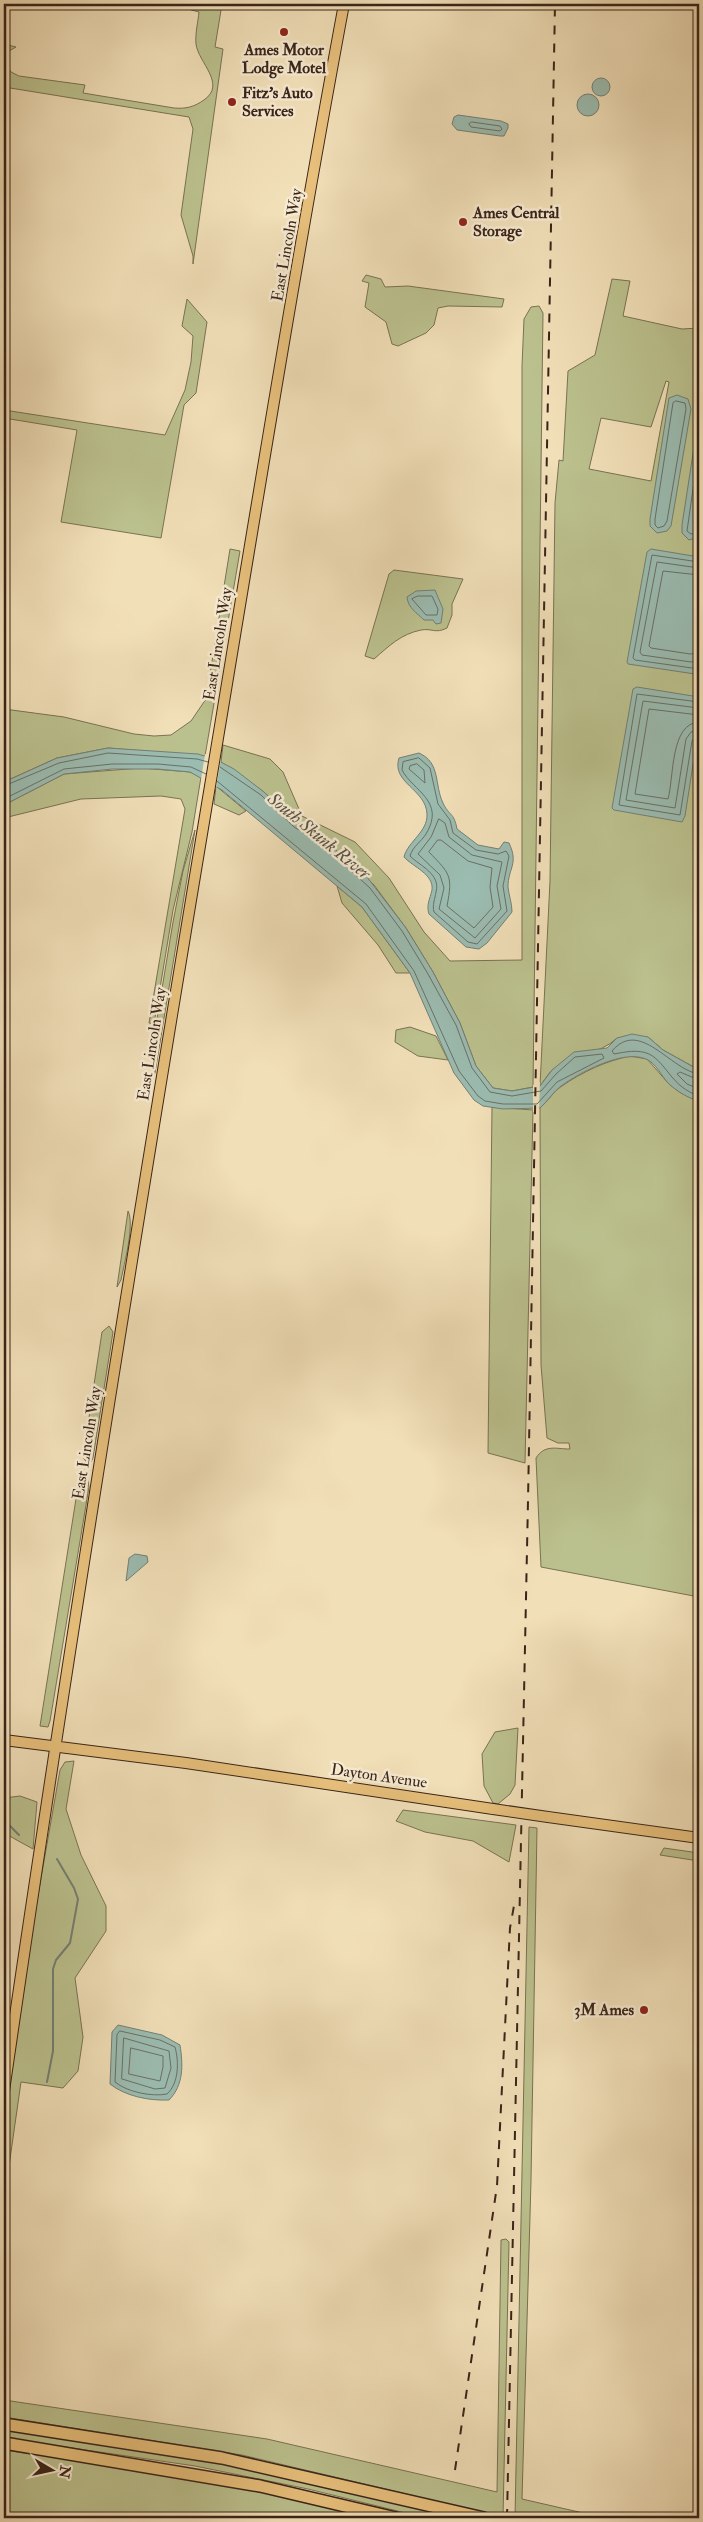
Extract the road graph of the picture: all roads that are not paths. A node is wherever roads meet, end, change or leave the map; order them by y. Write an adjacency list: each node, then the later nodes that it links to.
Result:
1 (344, 4): 3 (main road, East Lincoln Way)
2 (4, 1740): 3 (main road, Dayton Avenue)
3 (54, 1746): 4 (main road, Dayton Avenue, bridge); 5 (main road, East Lincoln Way)
4 (699, 1838)
5 (4, 2091)
6 (4, 2424): 9 (highway)
7 (4, 2443): 8 (highway)
8 (396, 2518)
9 (484, 2518)

